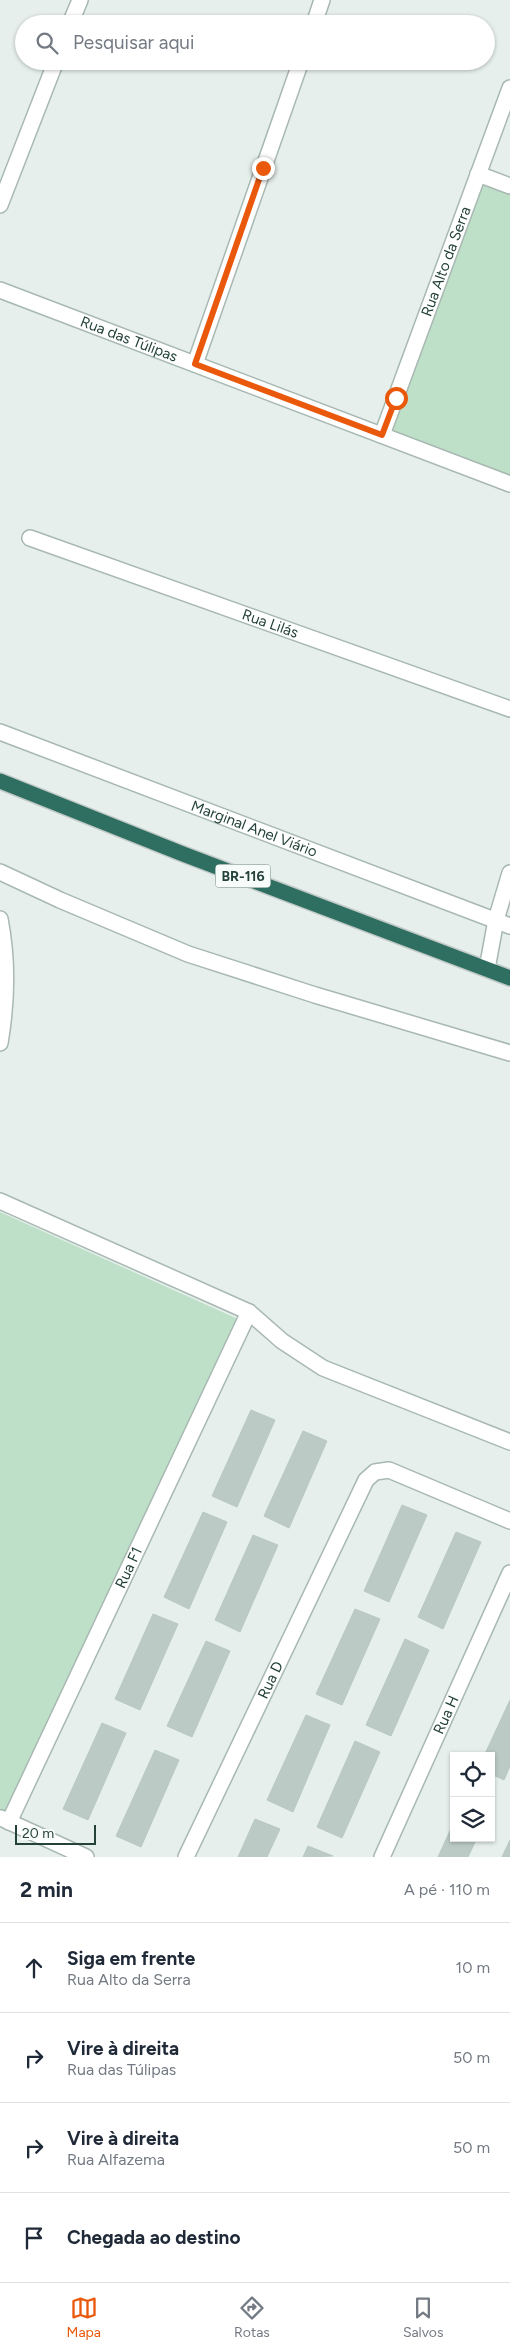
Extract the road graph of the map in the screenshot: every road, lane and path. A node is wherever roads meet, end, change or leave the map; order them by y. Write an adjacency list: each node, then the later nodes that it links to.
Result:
1 (80, 0): 3 (street)
2 (322, 0): 4 (street)
3 (74, 15)
4 (317, 15)
5 (52, 70): 10 (street)
6 (298, 70): 12 (street)
7 (510, 88): 8 (street, Rua Alto da Serra)
8 (478, 174): 9 (street); 13 (street, Rua Alto da Serra)
9 (510, 186)
10 (0, 205)
11 (0, 290): 12 (street, Rua das Túlipas)
12 (195, 364): 13 (street, Rua das Túlipas)
13 (382, 435): 14 (street, Rua das Túlipas)
14 (510, 484)
15 (30, 538): 16 (street, Rua Lilás)
16 (510, 709)
17 (0, 732): 22 (street, Marginal Anel Viário)
18 (0, 781): 24 (highway, BR-116)
19 (0, 872): 27 (street)
20 (510, 873): 22 (street)
21 (0, 919): 26 (street)
22 (496, 920): 23 (street, Marginal Anel Viário); 24 (street)
23 (510, 926)
24 (486, 969): 25 (highway, BR-116)
25 (510, 978)
26 (0, 1043)
27 (510, 1053)
28 (0, 1200): 29 (street)
29 (249, 1312): 30 (street); 33 (street, Rua F1)
30 (510, 1442)
31 (510, 1521): 35 (street, Rua D)
32 (510, 1573): 36 (street, Rua H)
33 (4, 1820): 34 (street)
34 (86, 1857)
35 (186, 1857)
36 (382, 1857)

